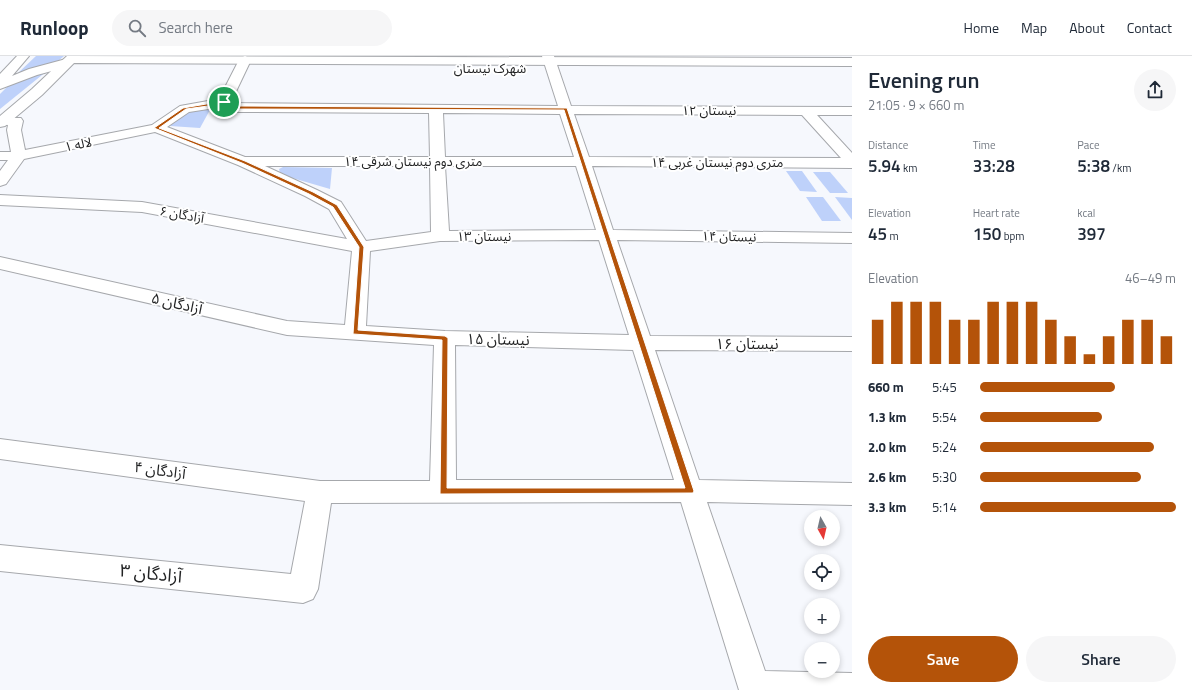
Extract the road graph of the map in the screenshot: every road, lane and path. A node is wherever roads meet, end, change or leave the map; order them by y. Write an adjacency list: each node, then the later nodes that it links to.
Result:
1 (23, 56): 7 (main road)
2 (319, 58): 3 (main road); 5 (main road)
3 (549, 58): 6 (main road); 10 (main road)
4 (70, 59): 5 (main road); 7 (main road); 13 (main road)
5 (245, 60): 8 (main road)
6 (852, 62)
7 (0, 83)
8 (224, 102): 9 (main road, نیستان ۱۲); 14 (main road)
9 (436, 108): 10 (main road, نیستان ۱۲); 17 (main road)
10 (566, 109): 11 (main road, نیستان ۱۲); 18 (main road)
11 (806, 110): 12 (main road, نیستان ۱۲); 20 (main road)
12 (852, 111)
13 (2, 122): 16 (main road)
14 (156, 128): 16 (main road, لاله ۱); 19 (main road)
15 (0, 156): 16 (main road, لاله ۱)
16 (19, 156): 21 (main road)
17 (438, 161): 18 (main road, ۱۴ متری دوم نیستان شرقی); 19 (main road, ۱۴ متری دوم نیستان شرقی); 25 (main road)
18 (583, 161): 20 (main road, ۱۴ متری دوم نیستان غربی); 24 (main road)
19 (243, 162): 23 (main road)
20 (852, 162)
21 (0, 181)
22 (0, 200): 27 (main road, آزادگان ۶)
23 (346, 223): 27 (main road); 28 (main road)
24 (607, 235): 25 (main road, نیستان ۱۳); 26 (main road, نیستان ۱۴); 32 (main road)
25 (440, 236): 28 (main road, نیستان ۱۳)
26 (852, 238)
27 (319, 239): 28 (main road, آزادگان ۶)
28 (362, 247): 30 (main road)
29 (0, 263): 30 (main road, آزادگان ۵)
30 (355, 332): 31 (main road, نیستان ۱۵)
31 (445, 338): 32 (main road, نیستان ۱۵); 37 (main road)
32 (642, 343): 33 (main road, نیستان ۱۶); 35 (main road)
33 (852, 344)
34 (0, 449): 36 (main road, آزادگان ۴)
35 (690, 491): 37 (main road, آزادگان ۴); 38 (main road, آزادگان ۴); 40 (main road)
36 (320, 492): 37 (main road, آزادگان ۴); 39 (main road, آزادگان ۳)
37 (443, 492)
38 (852, 494)
39 (0, 558)
40 (754, 688): 41 (main road)
41 (852, 689)

